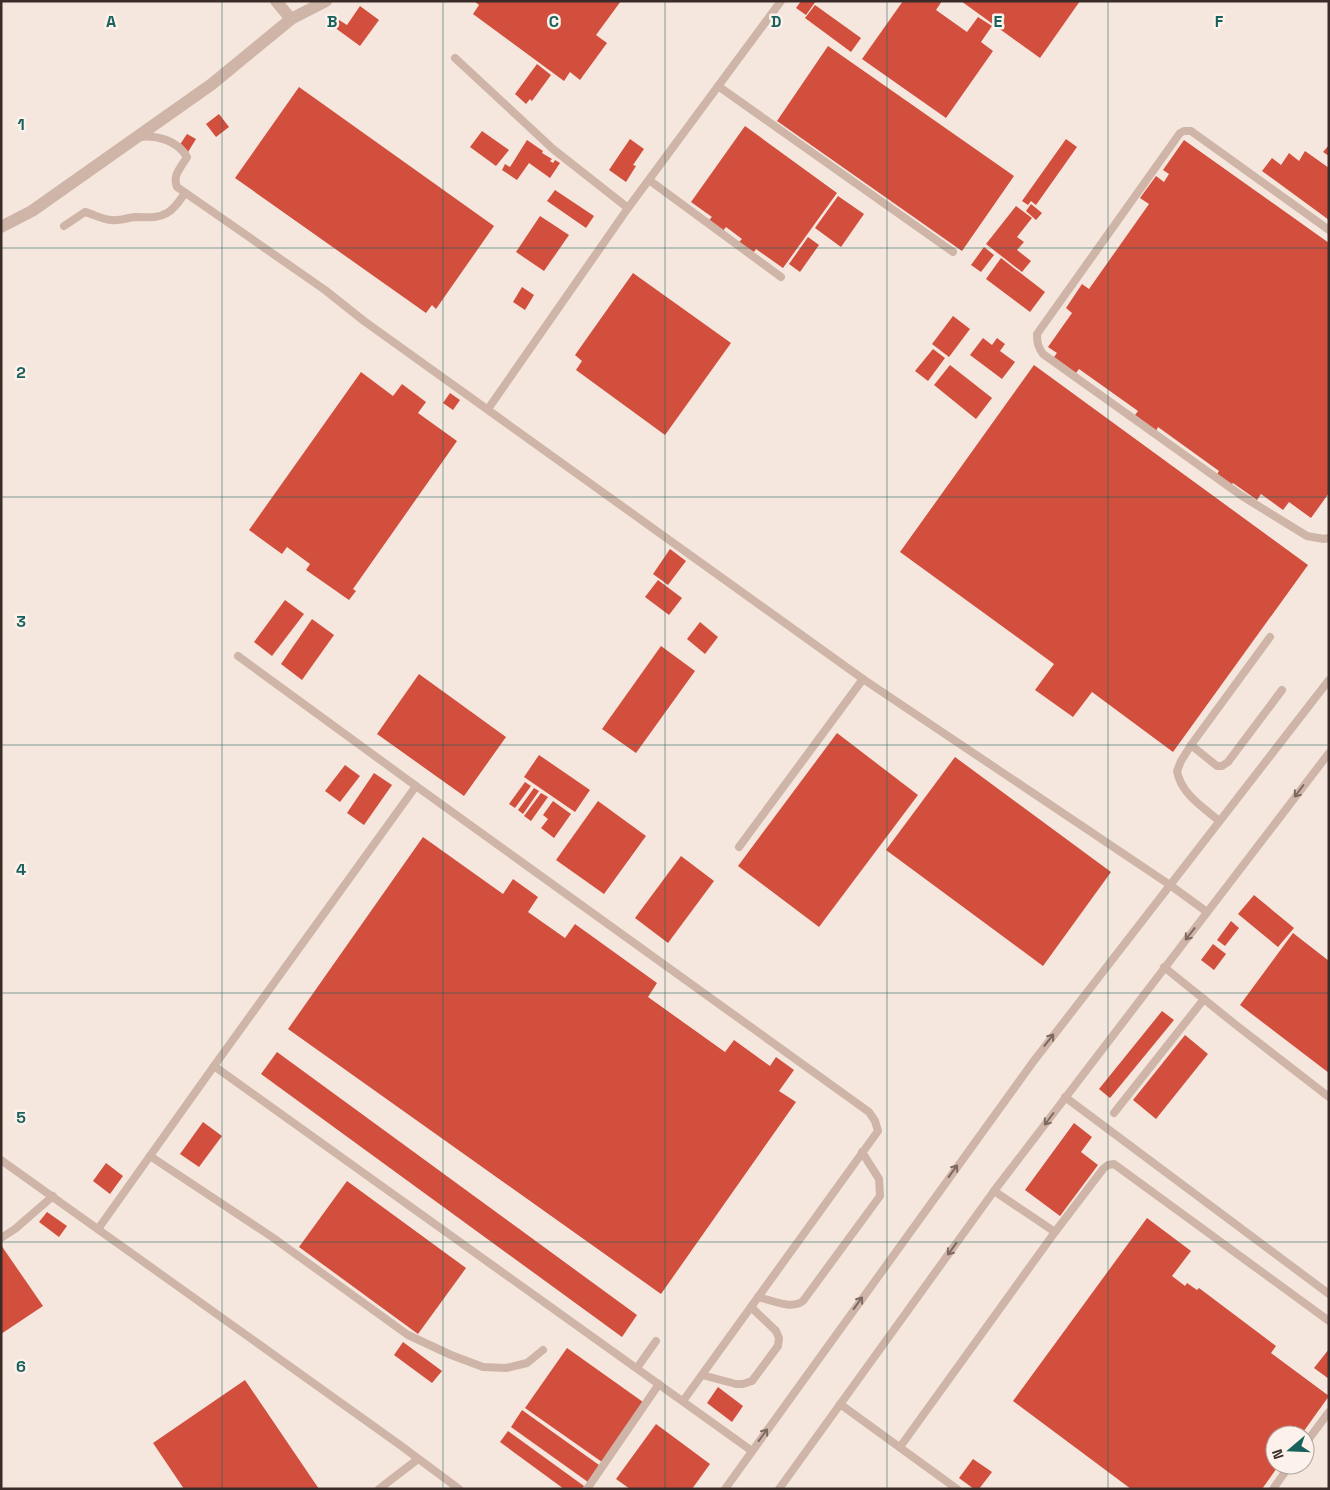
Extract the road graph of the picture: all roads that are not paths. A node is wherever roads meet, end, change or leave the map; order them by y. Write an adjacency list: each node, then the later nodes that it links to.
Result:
1 (276, 1): 4 (street)
2 (326, 1): 4 (street)
3 (781, 1): 6 (lane)
4 (291, 19): 7 (street)
5 (455, 58): 10 (lane)
6 (718, 86): 8 (lane); 14 (lane)
7 (136, 138): 9 (lane); 11 (street)
8 (649, 180): 10 (lane); 15 (lane)
9 (185, 193): 12 (lane); 16 (lane)
10 (628, 208): 16 (lane)
11 (1, 226)
12 (64, 226)
13 (1329, 230): 17 (lane)
14 (953, 252)
15 (781, 277)
16 (488, 410): 20 (lane)
17 (1329, 538)
18 (1270, 637): 23 (lane)
19 (238, 656): 25 (lane)
20 (863, 679): 27 (lane); 28 (lane)
21 (1329, 680): 26 (lane)
22 (1282, 690): 23 (lane)
23 (1191, 745): 26 (lane)
24 (1329, 753): 29 (lane, one-way to 29)
25 (416, 786): 32 (lane); 36 (lane)
26 (1219, 821): 28 (lane)
27 (739, 847)
28 (1170, 885): 29 (lane); 58 (lane, one-way to 28)
29 (1207, 912): 30 (lane, one-way to 30)
30 (1164, 967): 31 (lane); 33 (lane)
31 (1204, 999): 34 (lane); 35 (lane)
32 (214, 1066): 37 (lane); 50 (lane)
33 (1065, 1097): 39 (lane, one-way to 39); 44 (lane)
34 (1329, 1097)
35 (1114, 1113)
36 (862, 1152): 45 (lane); 45 (lane)
37 (150, 1156): 41 (lane); 49 (lane)
38 (1, 1160): 40 (lane)
39 (994, 1191): 42 (lane); 54 (lane, one-way to 54)
40 (53, 1196): 41 (lane); 43 (lane)
41 (98, 1229): 59 (lane)
42 (1055, 1232): 47 (lane); 57 (lane)
43 (1, 1238)
44 (1329, 1294)
45 (758, 1297): 46 (lane)
46 (750, 1307): 51 (lane); 51 (lane)
47 (1329, 1322)
48 (656, 1341): 50 (lane)
49 (543, 1350)
50 (636, 1368): 52 (lane)
51 (702, 1375): 53 (lane)
52 (659, 1384): 53 (lane); 63 (lane)
53 (683, 1401): 58 (lane)
54 (840, 1404): 57 (lane); 65 (lane)
55 (1329, 1412): 56 (lane)
56 (1315, 1431)
57 (900, 1447): 66 (lane)
58 (752, 1451): 64 (lane)
59 (418, 1459): 61 (lane); 62 (lane)
60 (1283, 1475): 67 (lane)
61 (379, 1489)
62 (459, 1489)
63 (587, 1489)
64 (725, 1489)
65 (779, 1489)
66 (957, 1489)
67 (1273, 1489)

